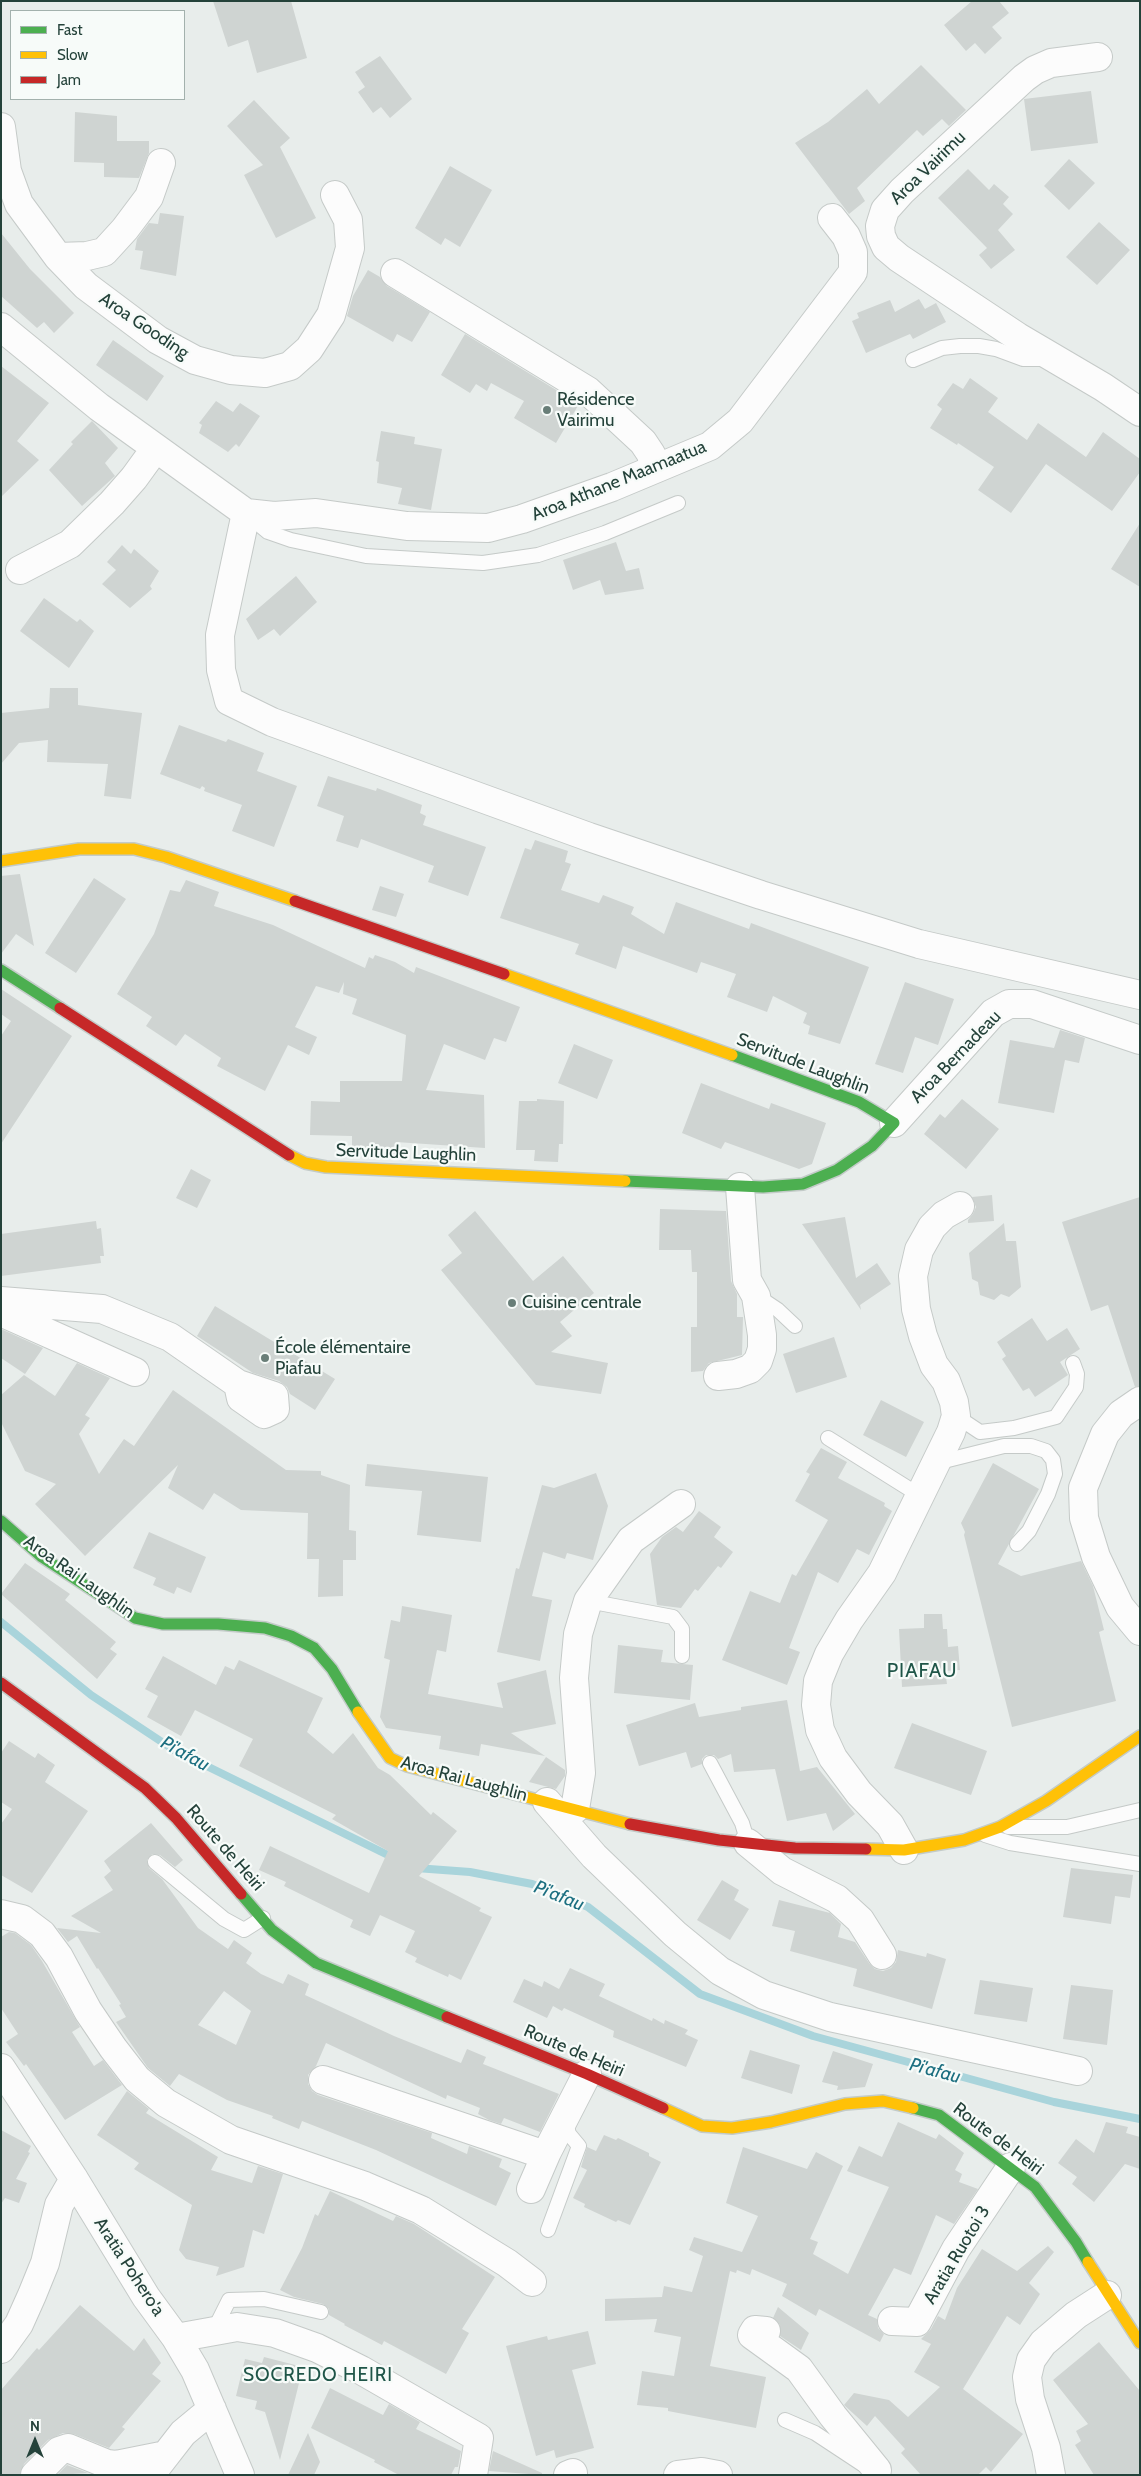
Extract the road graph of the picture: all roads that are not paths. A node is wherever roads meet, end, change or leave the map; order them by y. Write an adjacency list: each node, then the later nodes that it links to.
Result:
1 (1098, 57): 9 (street, Aroa Vairimu)
2 (1, 127): 6 (street, Aroa Gooding)
3 (161, 164): 6 (street)
4 (335, 195): 6 (street, Aroa Gooding)
5 (832, 218): 13 (street, Aroa Athane Maamaatua)
6 (58, 257)
7 (395, 274): 13 (street)
8 (1, 327): 12 (street)
9 (1053, 359): 10 (lane, Aroa Vairimu); 11 (street, Aroa Vairimu)
10 (913, 360)
11 (1140, 412)
12 (155, 449): 15 (street); 16 (street)
13 (654, 468): 15 (street, Aroa Athane Maamaatua)
14 (678, 503): 15 (lane)
15 (246, 514): 19 (street)
16 (20, 570)
17 (1, 861): 21 (street, Servitude Laughlin)
18 (1, 970): 22 (street, Servitude Laughlin)
19 (1140, 994)
20 (1140, 1040): 21 (street, Aroa Bernadeau)
21 (894, 1124): 22 (street, Servitude Laughlin)
22 (740, 1187): 24 (street)
23 (960, 1206): 33 (street)
24 (756, 1296): 27 (lane); 30 (street)
25 (1, 1301): 31 (street)
26 (1, 1312): 29 (street)
27 (795, 1326)
28 (1073, 1363): 33 (lane)
29 (135, 1372)
30 (718, 1376)
31 (238, 1384)
32 (1140, 1401): 41 (street)
33 (956, 1416): 35 (street)
34 (828, 1438): 36 (lane)
35 (934, 1464): 36 (street); 39 (lane)
36 (919, 1495): 52 (street)
37 (681, 1504): 40 (street)
38 (1, 1521): 46 (street, Aroa Rai Laughlin)
39 (1017, 1544)
40 (588, 1601): 42 (lane); 47 (street)
41 (1140, 1631)
42 (682, 1656)
43 (1, 1683): 56 (street, Route de Heiri)
44 (1140, 1736): 49 (street, Aroa Rai Laughlin)
45 (710, 1763): 51 (lane)
46 (548, 1802): 47 (street, Aroa Rai Laughlin); 59 (street)
47 (575, 1809): 51 (street, Aroa Rai Laughlin)
48 (1140, 1810): 49 (lane, Aroa Rai Laughlin)
49 (1000, 1827): 50 (street, Aroa Rai Laughlin)
50 (984, 1834): 52 (street, Aroa Rai Laughlin); 54 (lane)
51 (748, 1843): 52 (street, Aroa Rai Laughlin); 57 (street)
52 (904, 1850)
53 (155, 1862): 56 (lane)
54 (1140, 1864)
55 (1, 1914): 68 (street)
56 (263, 1918): 60 (street, Route de Heiri)
57 (882, 1955)
58 (1, 2068): 65 (street, Aratia Pohero'a)
59 (1078, 2071)
60 (587, 2074): 62 (street); 64 (street, Route de Heiri)
61 (323, 2080): 63 (street)
62 (565, 2118): 63 (street); 67 (lane)
63 (548, 2152): 66 (street)
64 (1011, 2167): 69 (street, Route de Heiri); 71 (street, Aratia Ruotoi 3)
65 (74, 2179): 75 (street, Aratia Pohero'a); 76 (street)
66 (531, 2190)
67 (548, 2230)
68 (532, 2282)
69 (1107, 2295): 72 (street, Route de Heiri); 86 (street)
70 (322, 2312): 73 (lane)
71 (892, 2321)
72 (1136, 2329)
73 (214, 2330): 75 (street); 83 (street)
74 (766, 2331): 80 (street)
75 (176, 2338): 77 (street, Aratia Pohero'a)
76 (1, 2349)
77 (212, 2409): 79 (street); 82 (street, Aratia Pohero'a)
78 (785, 2420): 80 (lane)
79 (158, 2465): 81 (street)
80 (879, 2472)
81 (35, 2475)
82 (240, 2475)
83 (473, 2475)
84 (678, 2475): 85 (street)
85 (718, 2475)
86 (1051, 2475)

